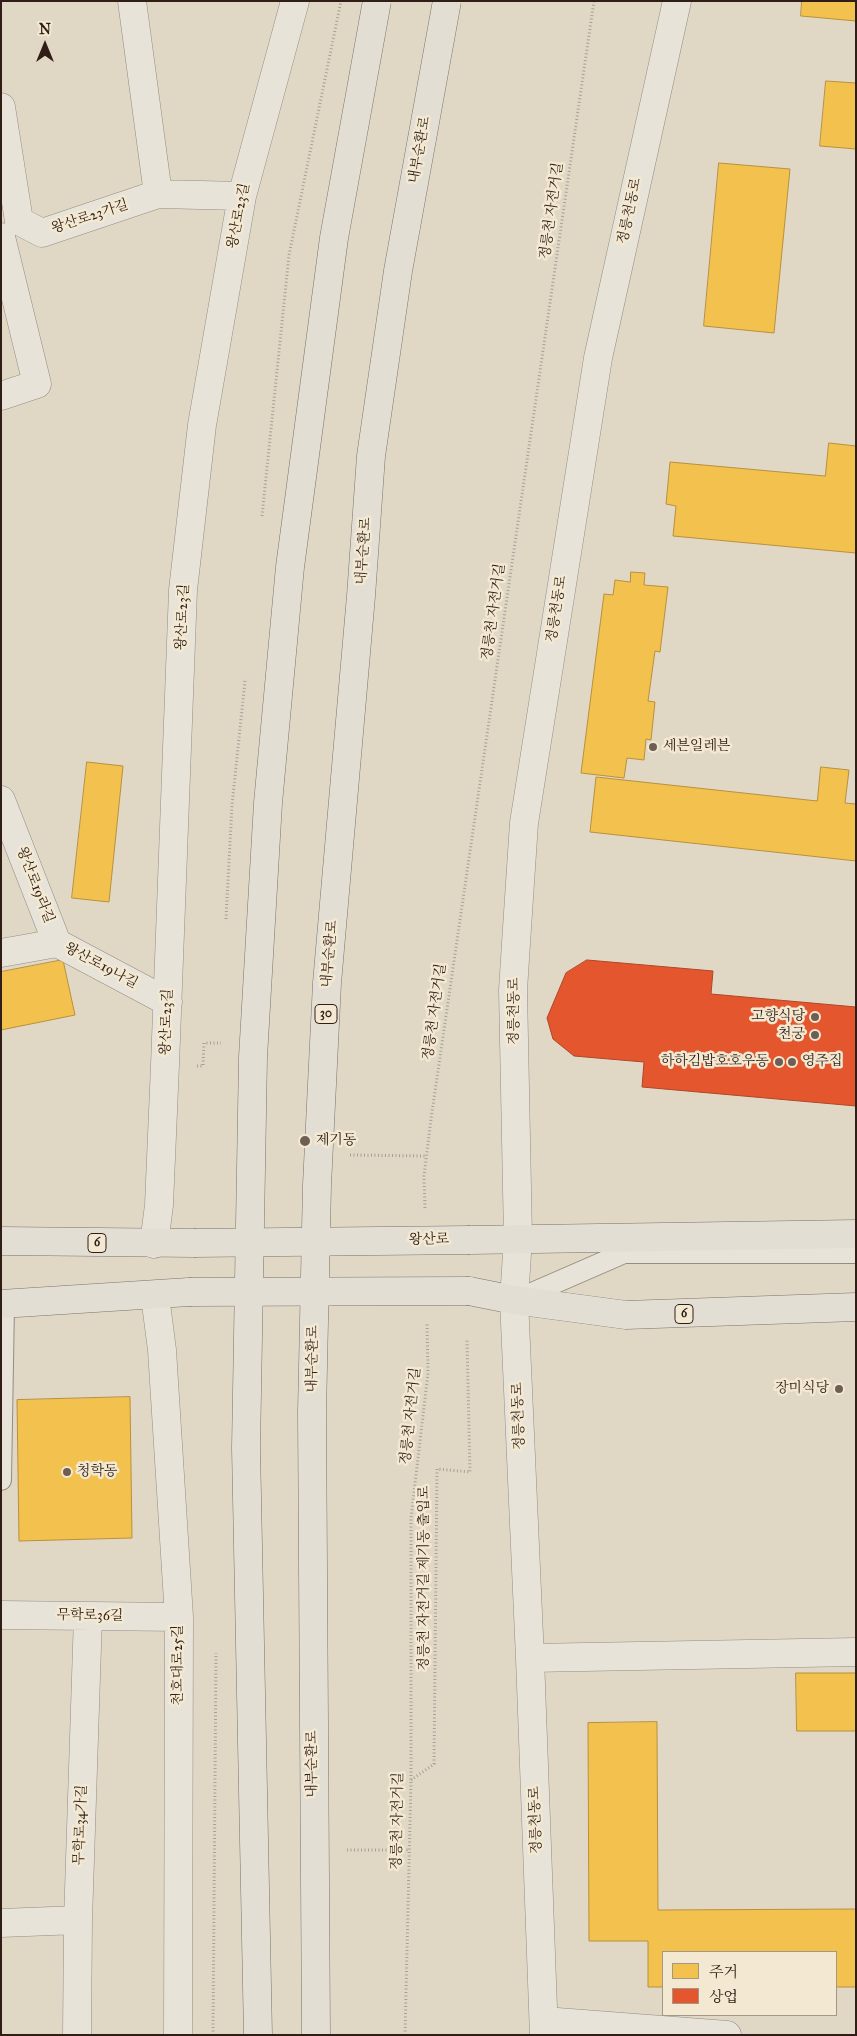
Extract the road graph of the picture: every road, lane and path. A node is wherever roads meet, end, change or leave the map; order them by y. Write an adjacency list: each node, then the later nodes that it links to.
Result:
1 (132, 1): 8 (street)
2 (295, 1): 9 (street, 왕산로23길)
3 (377, 1): 42 (main road, bridge)
4 (447, 1): 43 (main road, 내부순환로 / 30, bridge)
5 (594, 1): 16 (path, 정릉천 자전거길)
6 (677, 1): 18 (street, 정릉천동로)
7 (1, 107): 8 (street, 왕산로23가길)
8 (158, 194): 9 (street, 왕산로23가길)
9 (242, 196): 15 (street, 왕산로23길)
10 (1, 237): 11 (street)
11 (1, 396)
12 (1, 800): 13 (street, 왕산로19라길)
13 (57, 943): 14 (street, 왕산로19나길); 15 (street, 왕산로19나길)
14 (1, 954)
15 (168, 1002): 20 (street, 왕산로23길)
16 (425, 1215)
17 (856, 1234): 18 (main road, 왕산로 / 6)
18 (518, 1238): 20 (main road, 왕산로 / 6, bridge); 23 (street, 정릉천동로)
19 (1, 1242): 20 (main road, 왕산로 / 6)
20 (154, 1244)
21 (856, 1253): 23 (lane)
22 (155, 1296): 23 (main road, 6, bridge); 24 (main road, 6); 31 (street, 천호대로25길)
23 (514, 1300): 25 (main road, 6); 34 (street, 정릉천동로)
24 (2, 1304): 28 (lane)
25 (856, 1307)
26 (427, 1314): 35 (path, 정릉천 자전거길)
27 (467, 1339): 35 (path, 정릉천 자전거길 제기동 출입로)
28 (1, 1480)
29 (1, 1614): 30 (street, 무학로36길)
30 (88, 1616): 31 (street, 무학로36길); 36 (street, 무학로34가길)
31 (179, 1617): 40 (street, 천호대로25길)
32 (216, 1651): 41 (path)
33 (856, 1652): 34 (street)
34 (530, 1658): 38 (street, 정릉천동로)
35 (411, 1781): 44 (path, 정릉천 자전거길)
36 (78, 1920): 37 (street); 39 (street, 무학로34가길)
37 (1, 1923)
38 (544, 2028): 45 (street)
39 (77, 2035)
40 (178, 2035)
41 (214, 2035)
42 (258, 2035)
43 (316, 2035)
44 (405, 2035)
45 (728, 2035)

